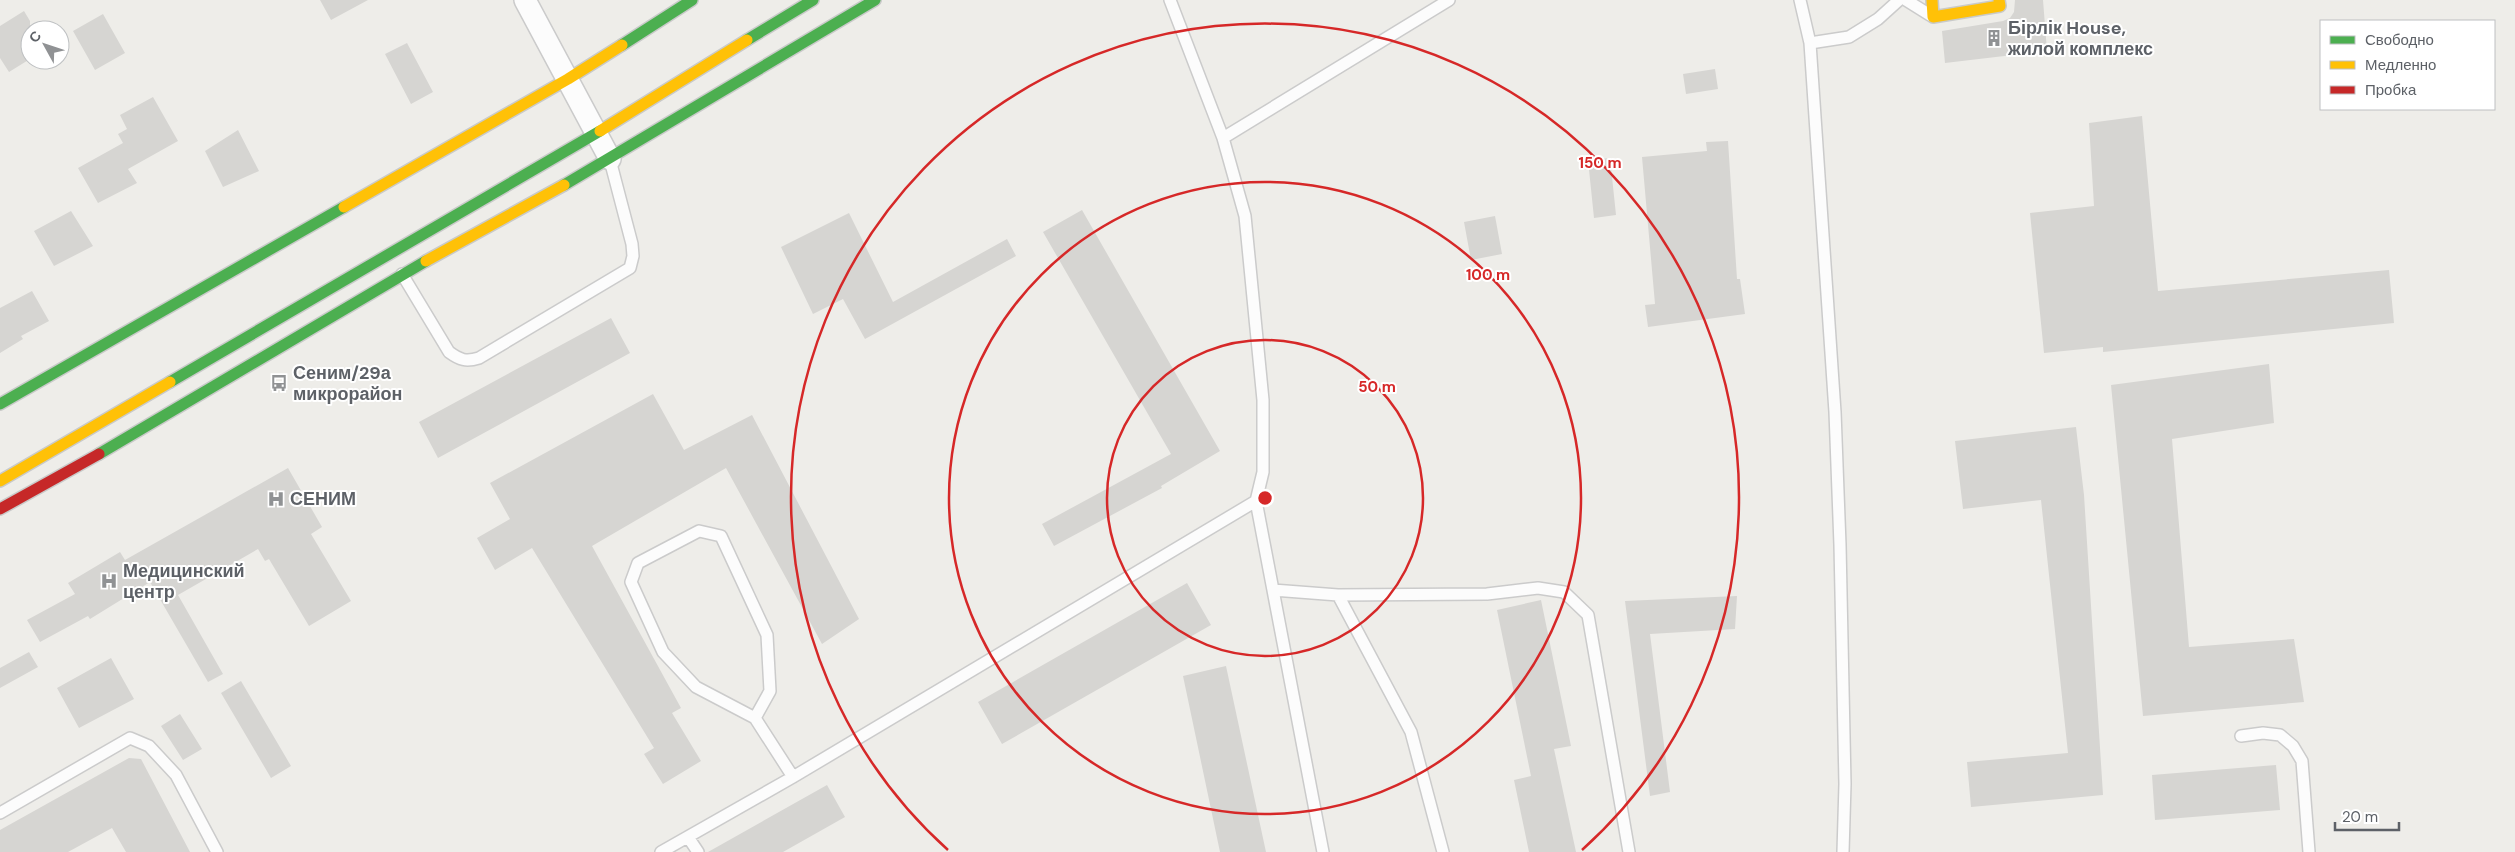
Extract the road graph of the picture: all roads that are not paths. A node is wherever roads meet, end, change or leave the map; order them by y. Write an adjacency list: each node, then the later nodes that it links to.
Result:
1 (525, 0): 14 (street)
2 (692, 0): 14 (main road)
3 (812, 0): 15 (main road)
4 (875, 0): 17 (main road)
5 (1170, 0): 16 (lane)
6 (1448, 0): 16 (lane)
7 (1800, 0): 13 (lane)
8 (1899, 0): 13 (lane)
9 (1906, 0): 12 (lane)
10 (1932, 0): 12 (main road)
11 (1999, 0): 12 (main road)
12 (1933, 17)
13 (1810, 43): 38 (lane)
14 (568, 79): 15 (street); 19 (main road)
15 (596, 133): 17 (street); 20 (main road)
16 (1223, 138): 23 (lane)
17 (610, 159): 18 (main road); 18 (lane)
18 (402, 274): 21 (main road)
19 (0, 404)
20 (128, 408): 21 (main road); 22 (main road)
21 (138, 432): 24 (main road)
22 (0, 481)
23 (1256, 501): 25 (lane); 29 (lane)
24 (0, 509)
25 (1273, 590): 26 (lane); 35 (lane)
26 (1338, 596): 36 (lane); 37 (lane)
27 (755, 718): 27 (lane); 29 (lane)
28 (2241, 736): 39 (lane)
29 (793, 777): 31 (lane)
30 (0, 813): 32 (lane)
31 (688, 837): 33 (lane); 34 (lane)
32 (217, 852)
33 (661, 852)
34 (698, 852)
35 (1323, 852)
36 (1442, 852)
37 (1629, 852)
38 (1842, 852)
39 (2309, 852)

